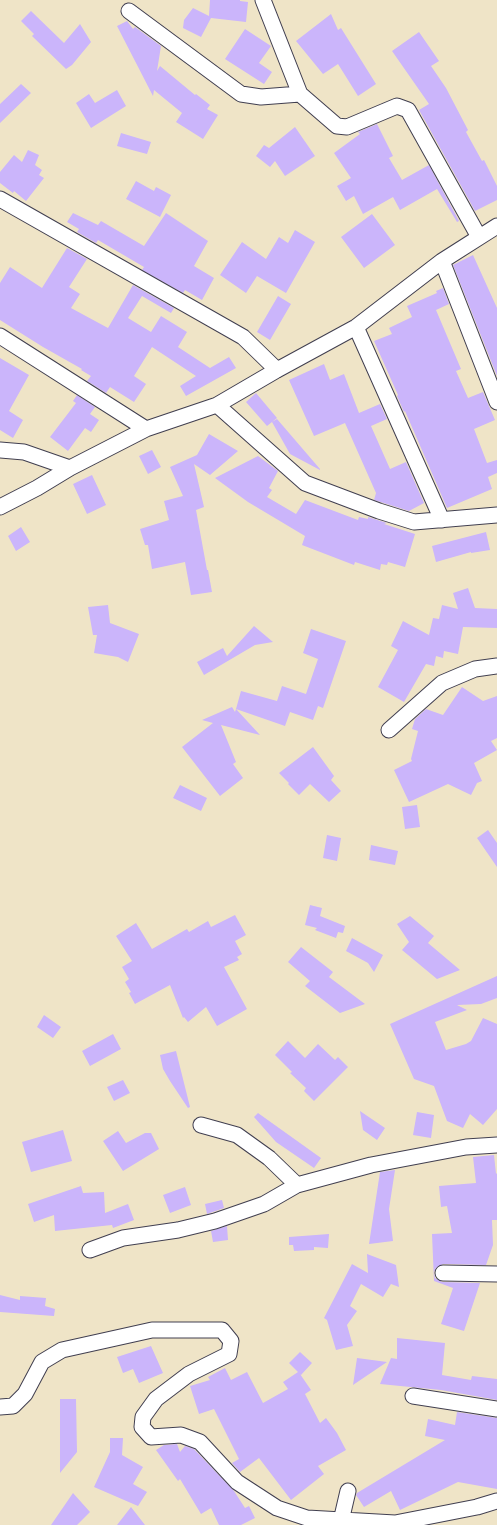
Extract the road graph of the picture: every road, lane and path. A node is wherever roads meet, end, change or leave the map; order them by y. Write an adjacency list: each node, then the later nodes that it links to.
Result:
1 (263, 0): 3 (street)
2 (129, 11): 3 (street)
3 (300, 94): 6 (street)
4 (0, 198): 10 (street)
5 (497, 226): 6 (street)
6 (479, 237): 7 (street)
7 (442, 261): 8 (street); 11 (street)
8 (356, 327): 10 (street); 18 (street)
9 (0, 336): 13 (street)
10 (277, 370): 12 (street)
11 (497, 402)
12 (217, 405): 13 (street); 18 (street)
13 (146, 429): 15 (street)
14 (0, 450): 15 (street)
15 (70, 468): 16 (street)
16 (0, 507)
17 (497, 515): 18 (street)
18 (442, 520)
19 (497, 666): 20 (street)
20 (389, 730)
21 (201, 1125): 23 (street)
22 (497, 1145): 23 (street)
23 (297, 1185): 24 (street)
24 (90, 1250)
25 (443, 1273): 26 (street)
26 (497, 1274)
27 (413, 1396): 29 (street)
28 (0, 1407): 32 (street)
29 (497, 1409)
30 (348, 1491): 32 (street)
31 (497, 1501): 32 (street)
32 (341, 1521)

